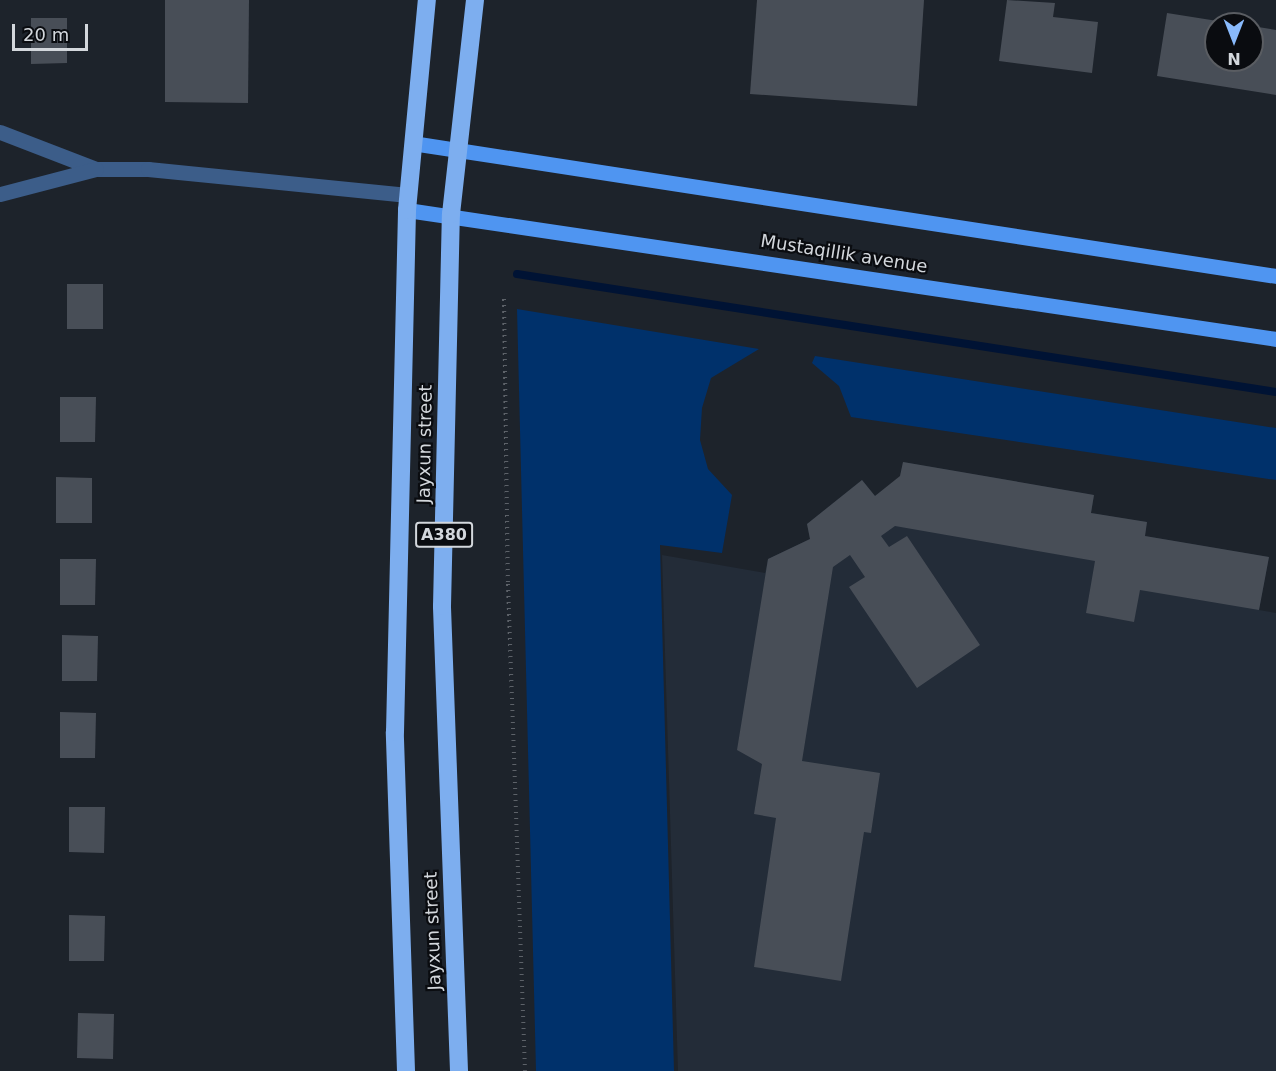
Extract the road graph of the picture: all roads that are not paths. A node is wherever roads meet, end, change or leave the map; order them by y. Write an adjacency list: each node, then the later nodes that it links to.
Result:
1 (427, 0): 4 (highway, Jayxun street / A380)
2 (475, 0): 5 (highway, Jayxun street / A380)
3 (0, 132): 6 (street)
4 (412, 143): 5 (main road); 8 (highway, Jayxun street / A380)
5 (459, 150): 9 (highway, Jayxun street / A380); 10 (main road)
6 (96, 169): 7 (street); 8 (street)
7 (0, 194)
8 (407, 202): 9 (main road, Mustaqillik avenue); 12 (highway, Jayxun street / A380)
9 (452, 214): 11 (main road, Mustaqillik avenue); 13 (highway, Jayxun street / A380)
10 (1276, 276)
11 (1276, 339)
12 (406, 1071)
13 (459, 1071)

